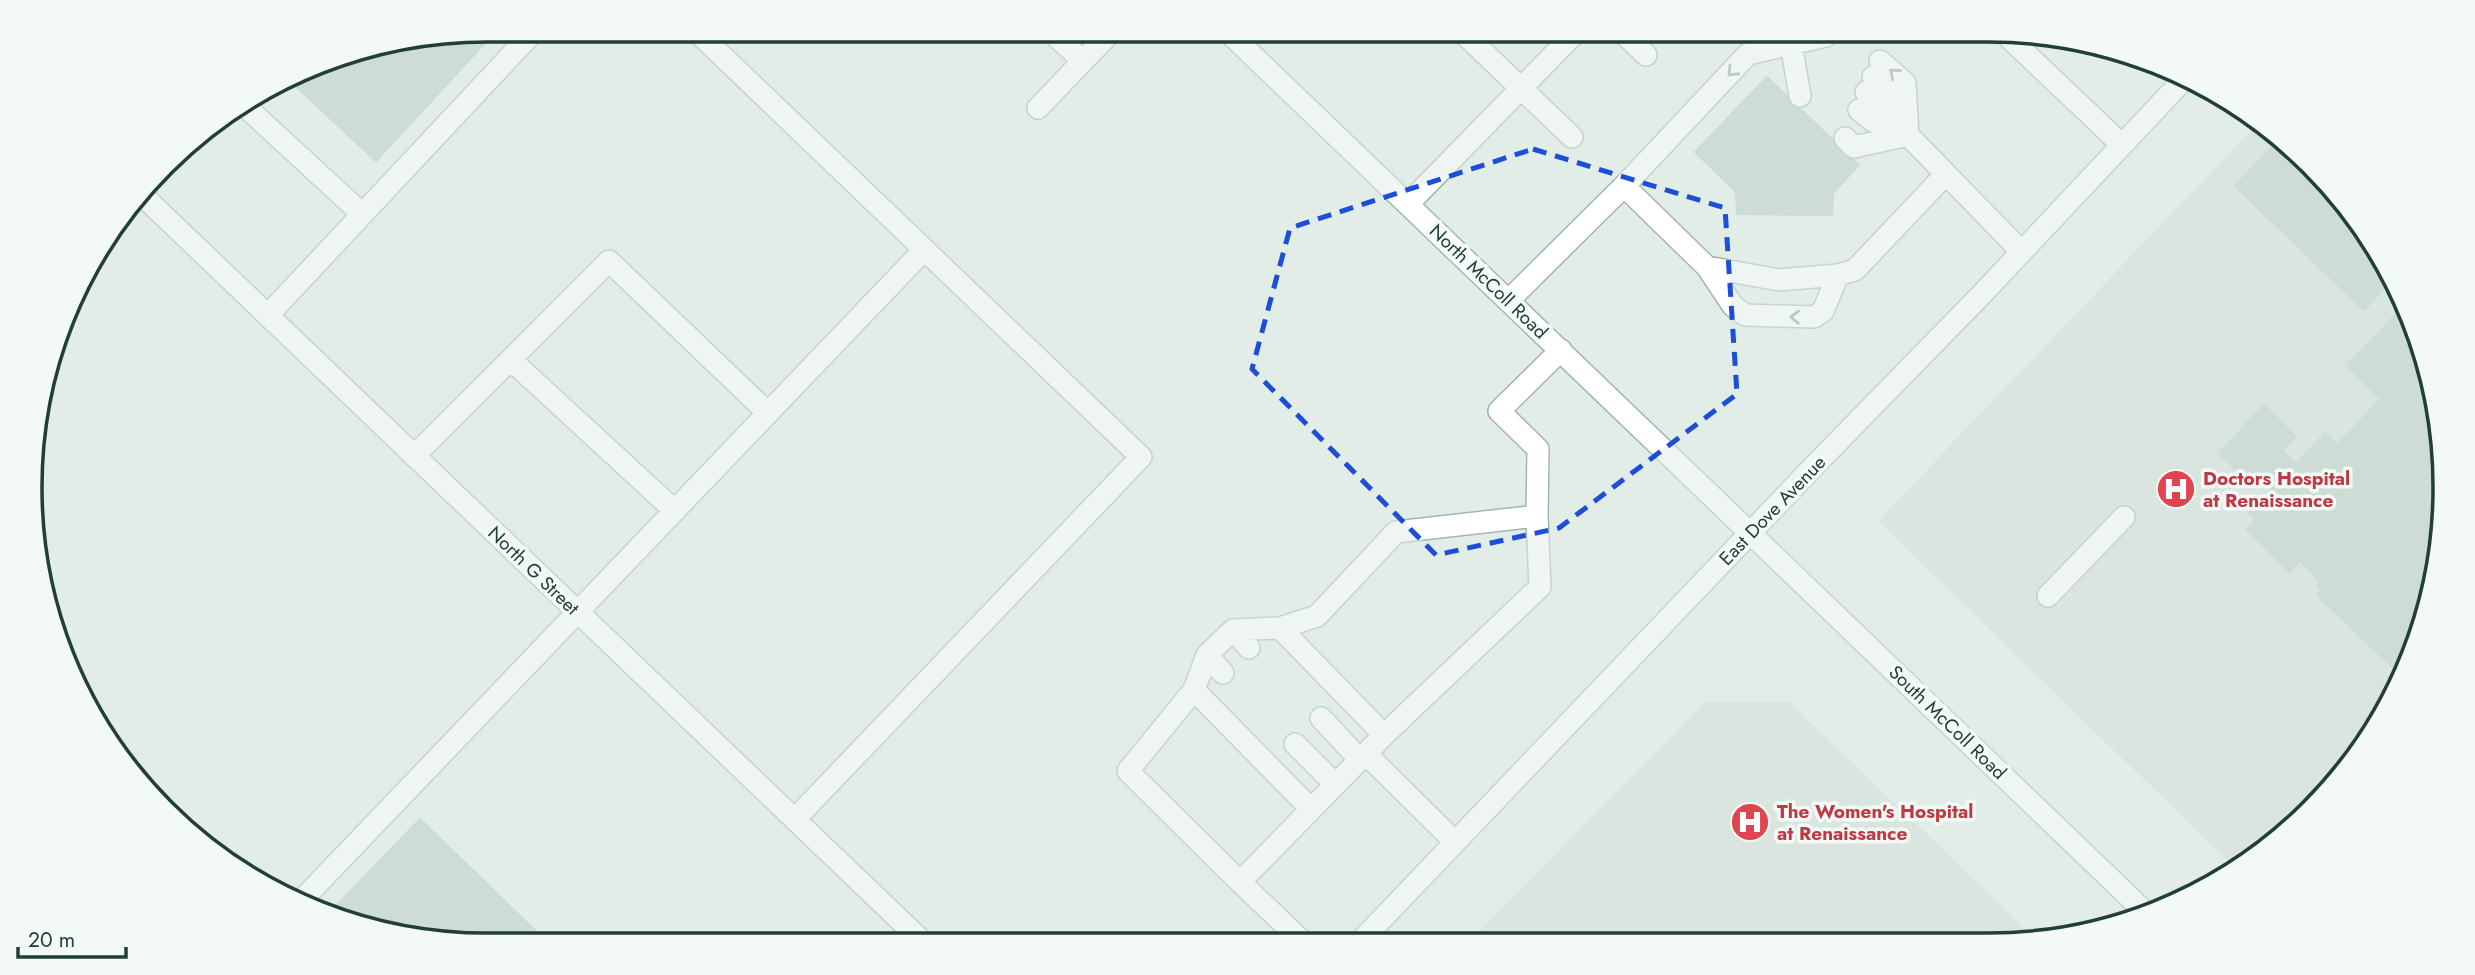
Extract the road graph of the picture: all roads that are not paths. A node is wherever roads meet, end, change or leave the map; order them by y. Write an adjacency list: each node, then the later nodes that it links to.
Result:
1 (524, 42): 26 (main road)
2 (707, 42): 27 (main road)
3 (1062, 42): 12 (main road)
4 (1101, 42): 12 (main road)
5 (1239, 42): 25 (main road, North McColl Road)
6 (1473, 42): 15 (main road)
7 (1566, 42): 15 (main road)
8 (1632, 42): 11 (main road)
9 (1791, 43): 13 (main road); 13 (main road); 13 (main road); 23 (main road, one-way to 23)
10 (2014, 43): 21 (main road)
11 (1646, 55)
12 (1083, 61): 17 (main road)
13 (1813, 62)
14 (2178, 85): 21 (main road, East Dove Avenue)
15 (1522, 88): 20 (main road); 25 (main road)
16 (1863, 101): 19 (main road); 19 (main road, one-way to 16); 19 (main road)
17 (1038, 108)
18 (250, 111): 26 (main road)
19 (1908, 135): 22 (main road)
20 (1572, 137)
21 (2121, 144): 28 (main road, East Dove Avenue)
22 (1946, 174): 28 (main road); 30 (main road)
23 (1624, 186): 29 (main road); 31 (main road)
24 (148, 200): 32 (main road, North G Street)
25 (1408, 204): 31 (main road, North McColl Road)
26 (361, 213): 32 (main road)
27 (924, 250): 35 (main road); 55 (main road)
28 (2021, 251): 40 (main road, East Dove Avenue)
29 (1707, 267): 30 (main road); 30 (main road, one-way to 29)
30 (1838, 275)
31 (1509, 300): 33 (main road, North McColl Road)
32 (268, 315): 36 (main road, North G Street)
33 (1561, 350): 38 (main road); 40 (main road, North McColl Road)
34 (511, 359): 35 (main road); 36 (main road); 37 (main road)
35 (768, 413): 37 (main road)
36 (414, 456): 42 (main road, North G Street)
37 (675, 511): 42 (main road)
38 (1537, 516): 43 (main road); 50 (main road)
39 (2123, 517): 41 (main road)
40 (1751, 532): 56 (main road, East Dove Avenue); 59 (main road, South McColl Road)
41 (2048, 596)
42 (578, 612): 55 (main road, North G Street); 58 (main road)
43 (1280, 628): 44 (main road); 50 (main road)
44 (1233, 630): 45 (main road); 46 (main road)
45 (1249, 648)
46 (1207, 655): 47 (main road); 48 (main road)
47 (1223, 673)
48 (1194, 690): 54 (main road); 57 (main road)
49 (1321, 718): 52 (main road)
50 (1384, 735): 52 (main road)
51 (1295, 744): 53 (main road)
52 (1363, 757): 53 (main road); 56 (main road)
53 (1335, 784): 54 (main road)
54 (1311, 809): 57 (main road)
55 (795, 819): 60 (main road, North G Street)
56 (1455, 842): 62 (main road, East Dove Avenue)
57 (1240, 882): 61 (main road)
58 (307, 895)
59 (2139, 906)
60 (914, 933)
61 (1294, 933)
62 (1369, 933)

